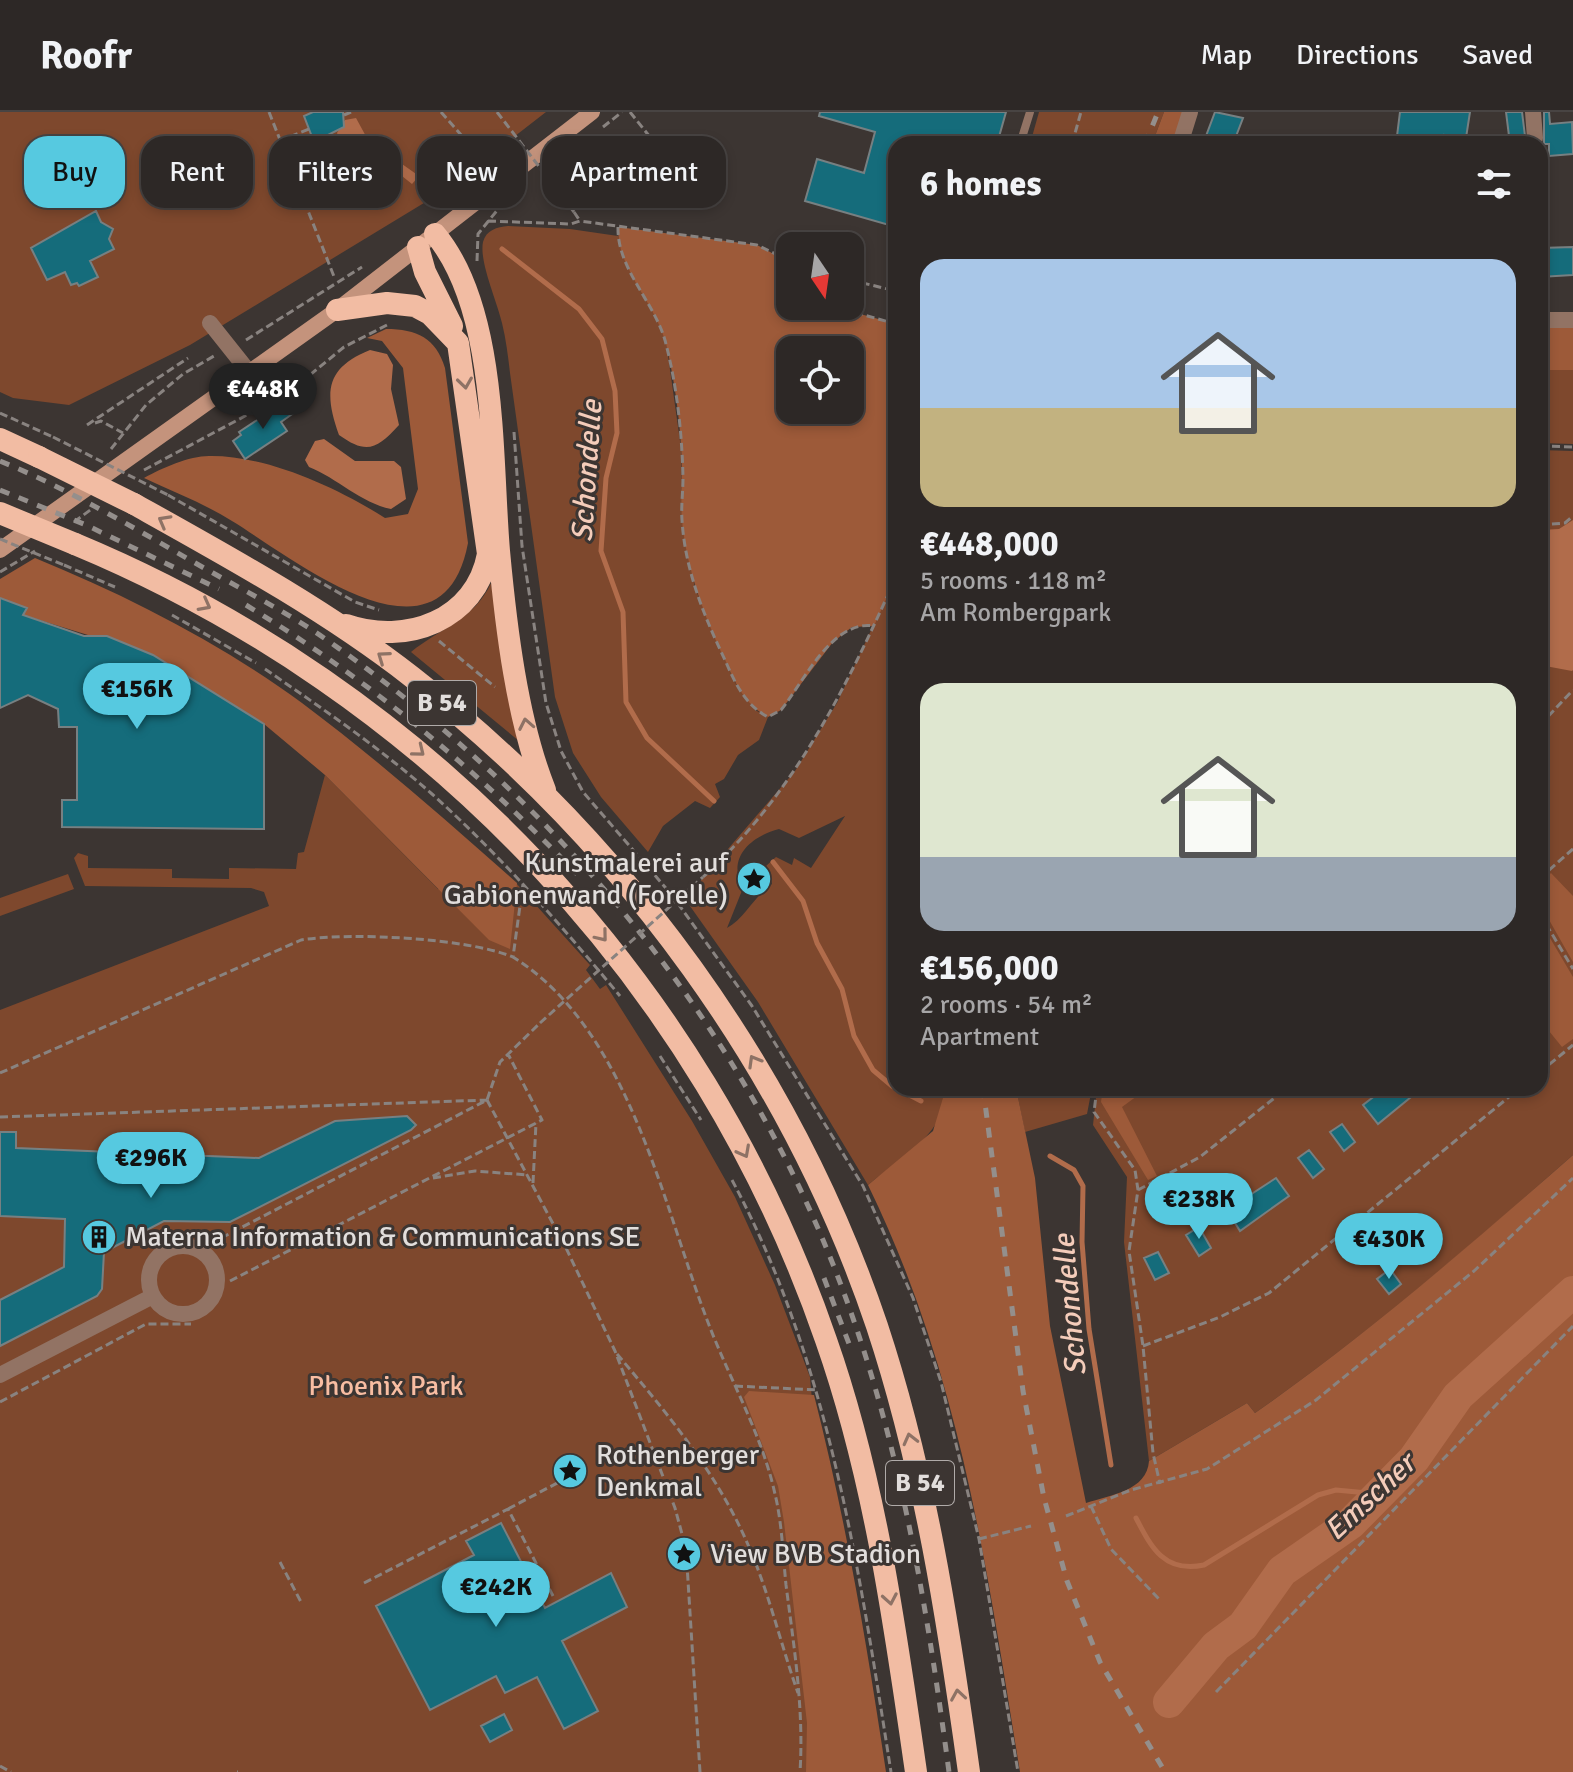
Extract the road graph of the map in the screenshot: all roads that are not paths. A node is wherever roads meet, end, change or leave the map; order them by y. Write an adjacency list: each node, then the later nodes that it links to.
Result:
1 (592, 112): 8 (main road)
2 (1030, 112): 5 (lane)
3 (1190, 112): 6 (street)
4 (1533, 112): 7 (street)
5 (1022, 136)
6 (1182, 136)
7 (1535, 136)
8 (426, 240): 9 (main road); 13 (highway); 19 (highway, one-way to 8)
9 (337, 310): 13 (highway); 14 (main road)
10 (1548, 320): 11 (street)
11 (1573, 320)
12 (210, 323): 14 (street)
13 (458, 343): 18 (highway, one-way to 18)
14 (249, 372): 17 (main road)
15 (0, 439): 18 (highway, B 54, one-way to 15, bridge)
16 (0, 513): 22 (highway, B 54, one-way to 22, bridge)
17 (0, 550)
18 (327, 618): 19 (highway, B 54, one-way to 18)
19 (549, 799): 23 (highway, B 54, one-way to 19)
20 (153, 1296): 20 (street); 21 (street)
21 (0, 1375)
22 (916, 1772)
23 (969, 1772)

